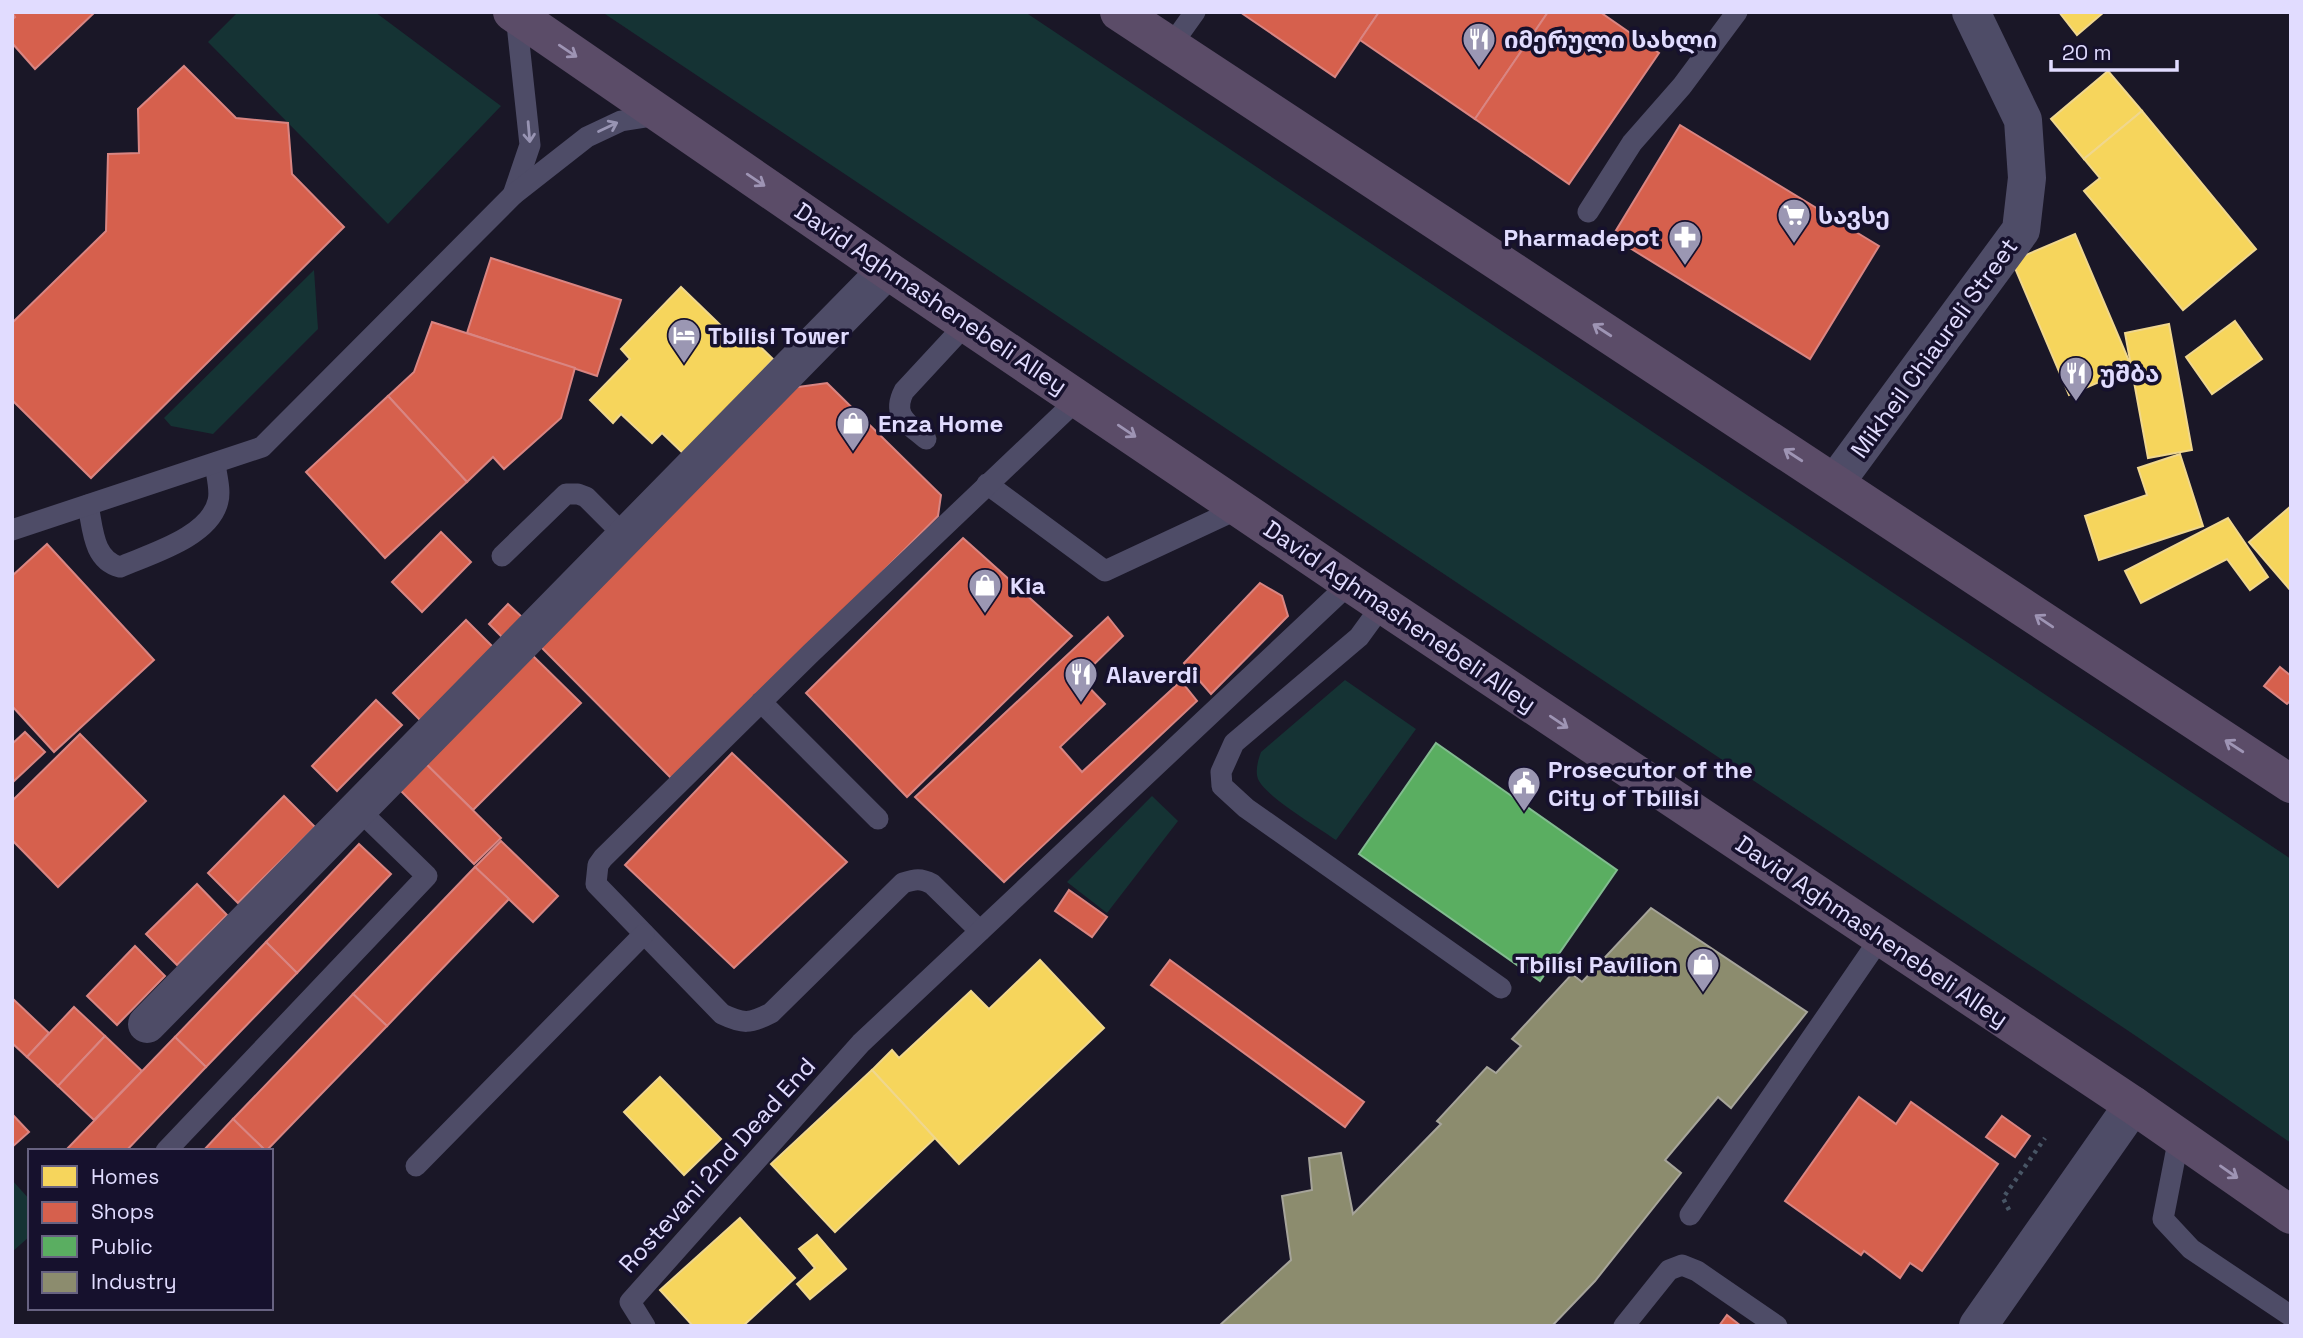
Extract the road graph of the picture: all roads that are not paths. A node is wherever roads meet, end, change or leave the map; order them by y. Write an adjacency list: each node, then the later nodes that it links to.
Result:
1 (1119, 12): 6 (highway)
2 (1195, 12): 6 (lane)
3 (1737, 12): 9 (lane)
4 (1970, 12): 15 (street, Mikheil Chiaureli Street)
5 (514, 14): 7 (highway, David Aghmashenebeli Alley, one-way to 7); 8 (lane, one-way to 8)
6 (1170, 47): 15 (highway, one-way to 6)
7 (660, 114): 8 (lane, one-way to 7); 10 (highway, David Aghmashenebeli Alley, one-way to 10)
8 (513, 195): 14 (lane)
9 (1588, 212)
10 (887, 270): 11 (highway, David Aghmashenebeli Alley); 20 (street)
11 (967, 323): 12 (highway, David Aghmashenebeli Alley); 13 (lane)
12 (1079, 398): 16 (lane); 18 (highway, David Aghmashenebeli Alley, one-way to 18)
13 (926, 439)
14 (215, 463): 17 (lane); 17 (lane)
15 (1835, 483): 25 (highway, one-way to 15)
16 (987, 484): 18 (lane); 24 (lane)
17 (88, 505): 19 (lane)
18 (1240, 508): 22 (highway, David Aghmashenebeli Alley)
19 (12, 530)
20 (626, 537): 21 (lane); 26 (street)
21 (502, 556)
22 (1350, 583): 23 (highway, David Aghmashenebeli Alley); 28 (lane)
23 (1383, 604): 30 (highway, David Aghmashenebeli Alley, one-way to 30); 31 (lane)
24 (761, 702): 27 (lane); 29 (lane)
25 (2291, 784)
26 (358, 808): 32 (street); 35 (lane)
27 (878, 819)
28 (980, 931): 29 (lane); 40 (lane, Rostevani 2nd Dead End)
29 (644, 934): 36 (lane)
30 (1881, 937): 33 (highway, David Aghmashenebeli Alley); 37 (lane)
31 (1502, 988)
32 (147, 1024)
33 (2133, 1105): 34 (highway, David Aghmashenebeli Alley); 43 (street)
34 (2179, 1137): 38 (highway, David Aghmashenebeli Alley, one-way to 38); 39 (lane)
35 (168, 1149)
36 (416, 1166)
37 (1690, 1215)
38 (2291, 1216)
39 (2291, 1316)
40 (645, 1326)
41 (1625, 1326): 42 (lane)
42 (1777, 1326)
43 (1978, 1326)

